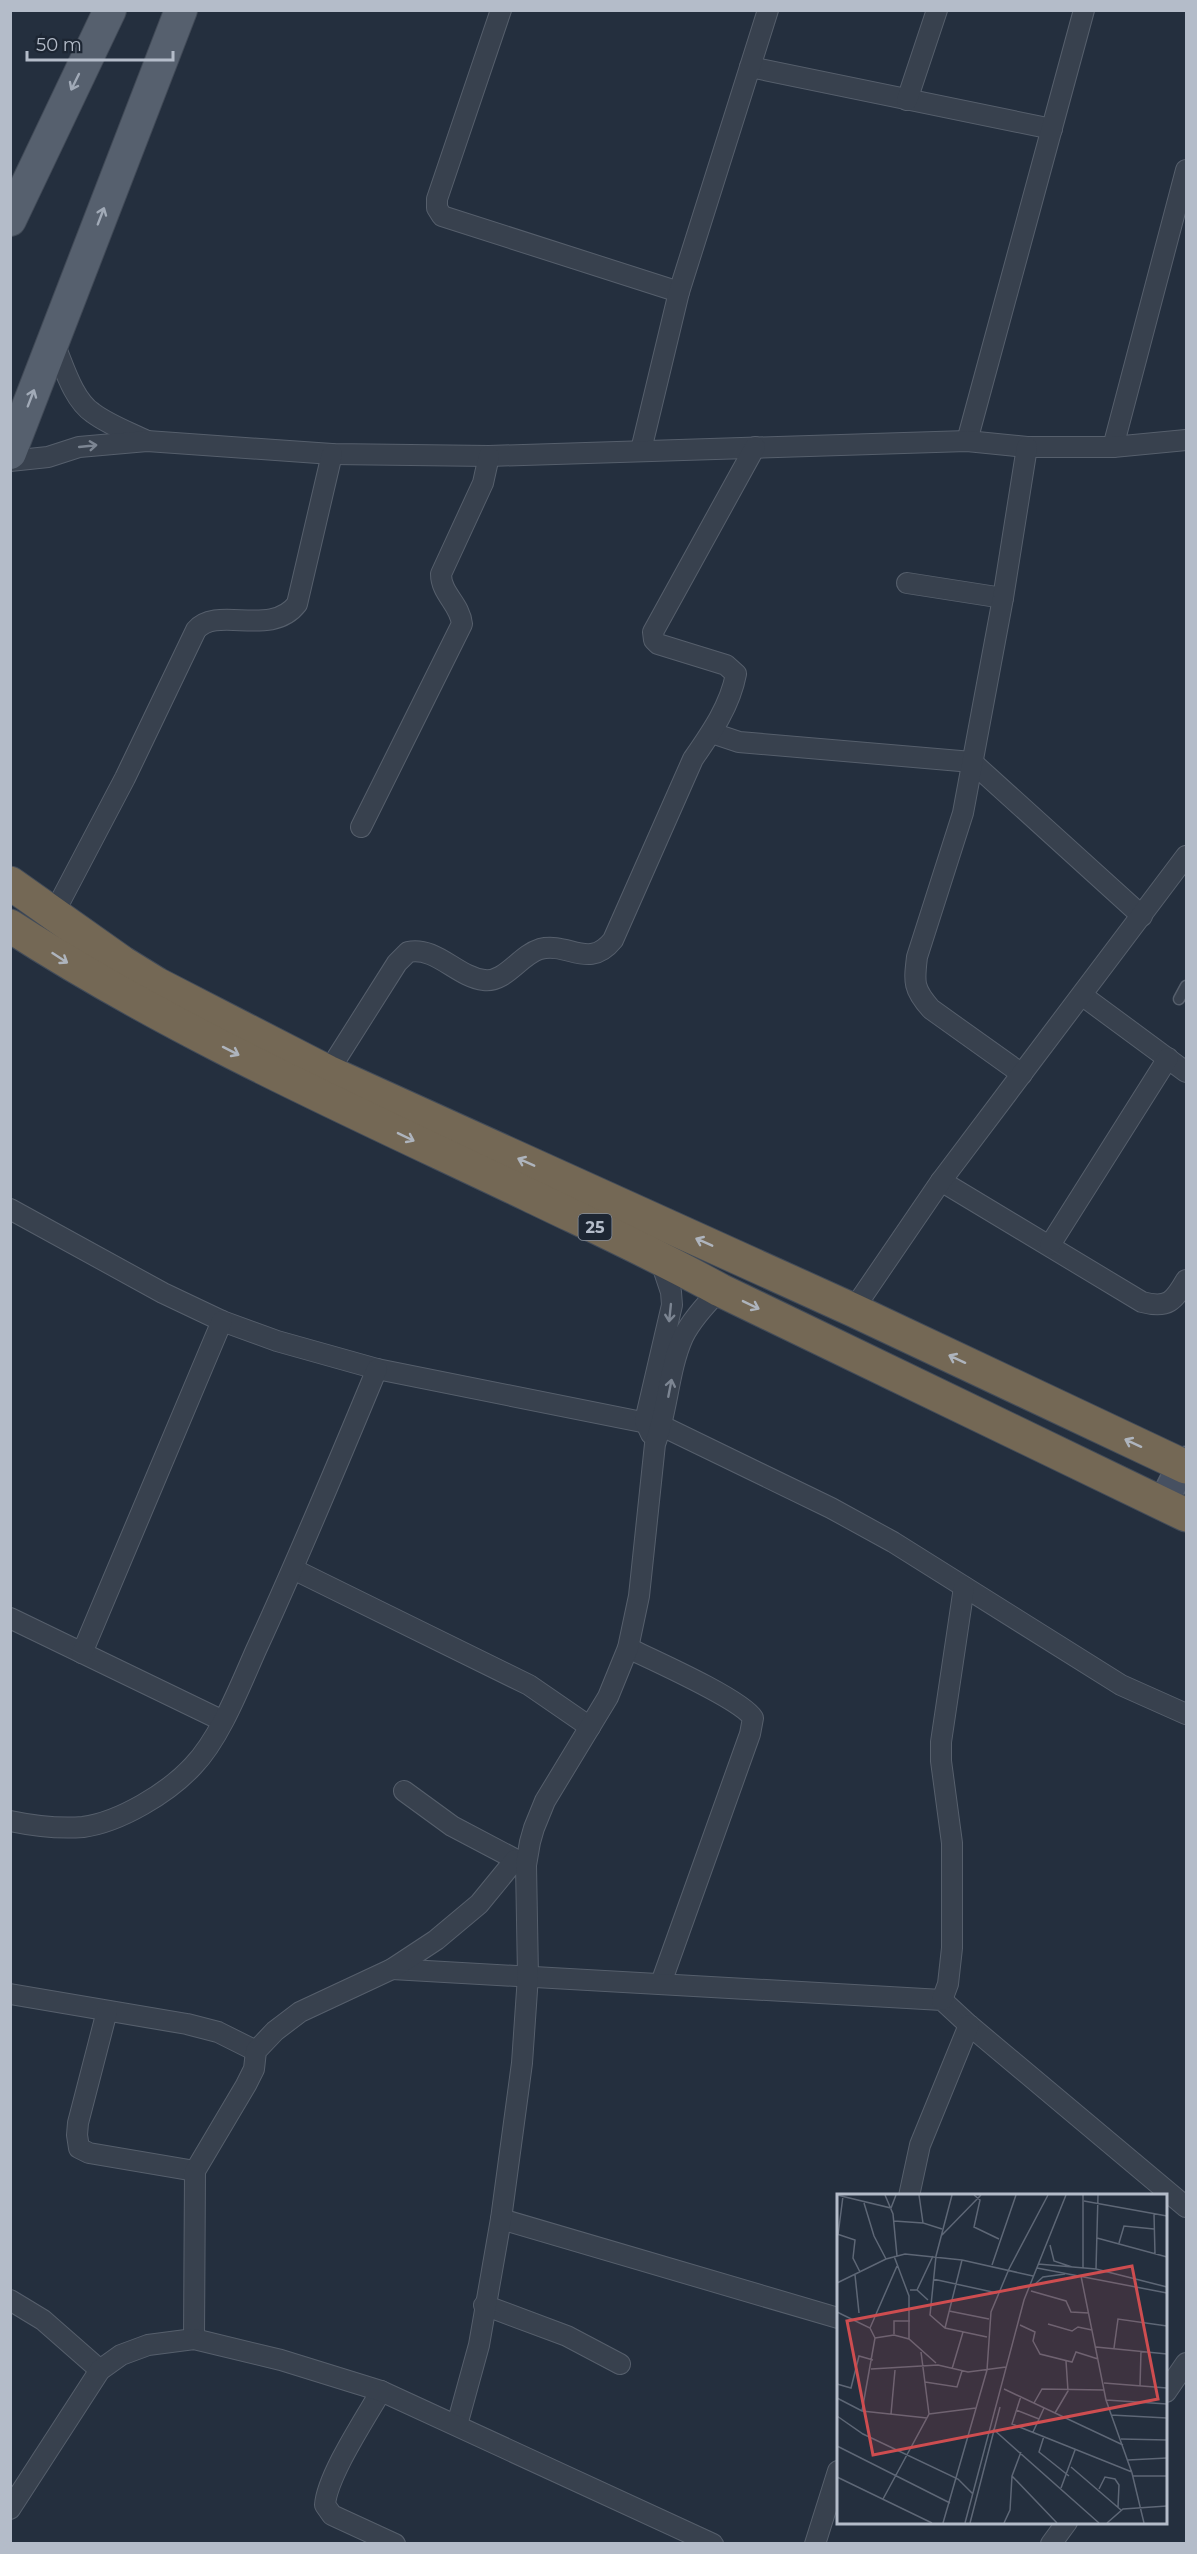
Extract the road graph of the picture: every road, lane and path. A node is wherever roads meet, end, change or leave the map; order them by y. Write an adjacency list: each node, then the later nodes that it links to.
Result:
1 (110, 10): 11 (main road, one-way to 11)
2 (181, 10): 13 (main road, one-way to 2)
3 (501, 10): 12 (street)
4 (768, 10): 7 (street)
5 (937, 10): 8 (street)
6 (1084, 10): 9 (street)
7 (750, 67): 8 (street); 12 (street)
8 (908, 100): 9 (street)
9 (1052, 129): 16 (street)
10 (1186, 170): 19 (street)
11 (10, 220)
12 (679, 292): 20 (street)
13 (53, 341): 15 (street); 21 (main road, one-way to 13)
14 (1186, 440): 19 (street)
15 (147, 441): 22 (street); 24 (street, one-way to 15)
16 (967, 441): 17 (street); 18 (street)
17 (755, 447): 20 (street); 27 (street)
18 (1027, 447): 19 (street); 26 (street)
19 (1113, 447)
20 (641, 450): 23 (street)
21 (10, 453)
22 (332, 454): 23 (street); 32 (street)
23 (489, 456): 29 (street)
24 (10, 461)
25 (907, 583): 26 (street)
26 (1003, 598): 28 (street)
27 (712, 733): 28 (street); 39 (street)
28 (972, 762): 33 (street); 41 (street)
29 (361, 827)
30 (1183, 868): 33 (street)
31 (10, 883): 32 (highway, 25)
32 (54, 913): 39 (highway, 25)
33 (1142, 916): 36 (street)
34 (10, 926): 45 (highway, 25, one-way to 45)
35 (1186, 986): 37 (lane)
36 (1083, 996): 38 (street); 41 (street)
37 (1179, 999)
38 (1168, 1058): 40 (street); 44 (street)
39 (328, 1072): 48 (highway, 25, one-way to 39)
40 (1186, 1072)
41 (1022, 1074): 42 (street)
42 (941, 1181): 44 (street); 48 (street)
43 (11, 1210): 49 (street)
44 (1050, 1245): 46 (street)
45 (659, 1256): 47 (highway, 25); 51 (street, one-way to 51)
46 (1186, 1280)
47 (720, 1290): 51 (street, one-way to 47); 53 (highway, 25, one-way to 53)
48 (853, 1310): 52 (highway, 25, one-way to 48)
49 (222, 1321): 50 (street); 58 (street)
50 (377, 1369): 51 (street); 54 (street)
51 (654, 1430): 55 (street); 57 (street)
52 (1185, 1464): 53 (street)
53 (1175, 1509)
54 (294, 1569): 60 (street); 61 (street)
55 (964, 1587): 59 (street); 69 (street)
56 (10, 1618): 58 (street)
57 (628, 1648): 61 (street); 67 (street)
58 (82, 1653): 60 (street)
59 (1186, 1714)
60 (223, 1721): 63 (street)
61 (590, 1727): 64 (street)
62 (404, 1791): 64 (street)
63 (10, 1821)
64 (520, 1863): 65 (street); 66 (street)
65 (392, 1969): 66 (street); 72 (street)
66 (528, 1976): 67 (street); 76 (street)
67 (662, 1983): 69 (street)
68 (10, 1994): 70 (street)
69 (942, 2000): 71 (street)
70 (107, 2011): 72 (street); 73 (street)
71 (969, 2025): 74 (street); 75 (street)
72 (256, 2051): 73 (street)
73 (195, 2171): 80 (street)
74 (909, 2194)
75 (1186, 2207)
76 (501, 2219): 78 (street); 79 (street)
77 (10, 2300): 83 (street)
78 (484, 2305): 82 (street); 86 (street)
79 (837, 2318)
80 (194, 2339): 83 (street); 84 (street)
81 (1186, 2363): 85 (street)
82 (620, 2364)
83 (100, 2370): 88 (street)
84 (381, 2391): 86 (street); 90 (street)
85 (1167, 2391)
86 (457, 2425): 91 (street)
87 (837, 2474): 92 (street)
88 (10, 2509)
89 (1066, 2524): 93 (street)
90 (395, 2544)
91 (713, 2544)
92 (815, 2544)
93 (1051, 2544)

